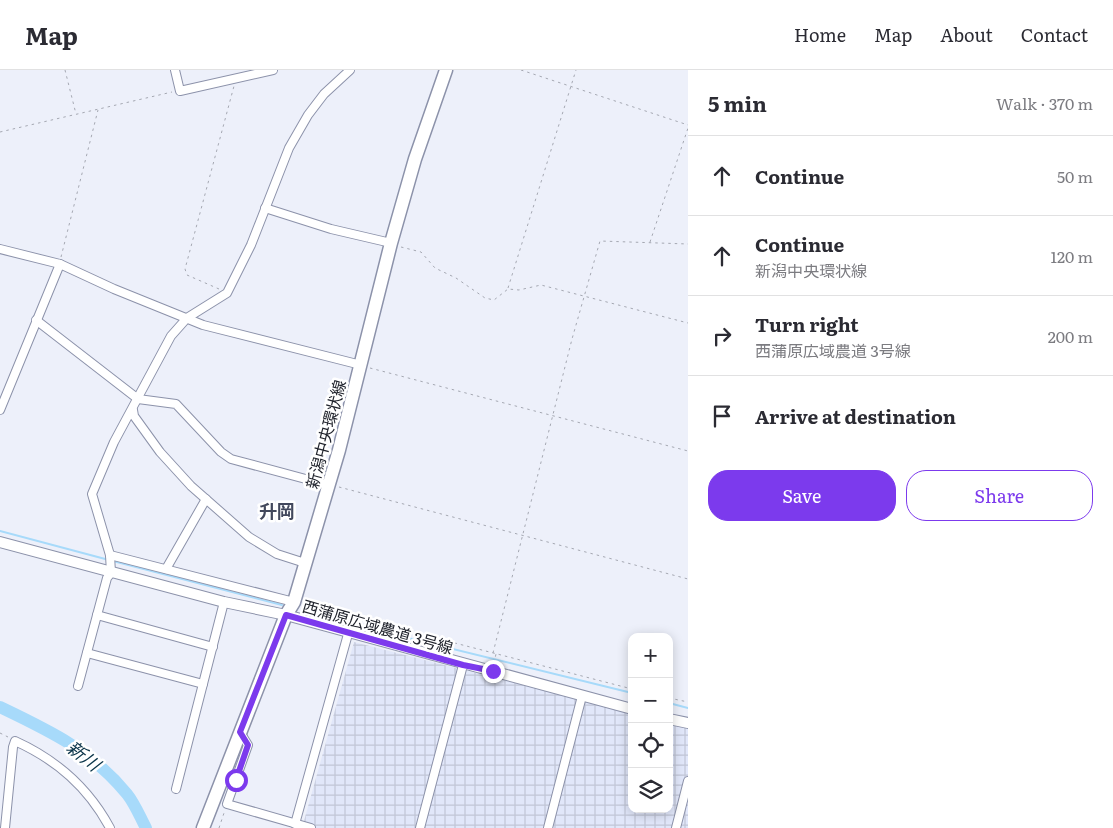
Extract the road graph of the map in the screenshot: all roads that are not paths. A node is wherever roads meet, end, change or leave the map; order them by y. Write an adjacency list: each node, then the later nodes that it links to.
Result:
1 (175, 70): 2 (street)
2 (274, 70)
3 (350, 70): 5 (street)
4 (446, 70): 6 (main road, 新潟中央環状線)
5 (265, 208): 6 (street); 9 (street)
6 (391, 243): 11 (main road, 新潟中央環状線)
7 (0, 249): 8 (street)
8 (60, 264): 9 (street); 10 (street)
9 (187, 318): 11 (street); 12 (street)
10 (36, 320): 12 (street); 13 (street)
11 (361, 365): 15 (main road, 新潟中央環状線)
12 (138, 399): 14 (street); 15 (street)
13 (0, 410)
14 (133, 410): 16 (street); 18 (street)
15 (328, 485): 19 (main road, 新潟中央環状線)
16 (206, 499): 19 (street); 20 (street)
17 (0, 542): 21 (street, 西蒲原広域農道 3号線)
18 (110, 555): 20 (street); 21 (street)
19 (305, 563): 23 (main road, 新潟中央環状線)
20 (166, 569): 23 (street)
21 (111, 573): 22 (street, 西蒲原広域農道 3号線); 24 (street)
22 (224, 602): 25 (street, 西蒲原広域農道 3号線); 27 (street)
23 (294, 602): 25 (main road, 新潟中央環状線)
24 (97, 615): 27 (street); 28 (street)
25 (286, 615): 26 (street, 西蒲原広域農道 3号線); 36 (main road, 新潟中央環状線)
26 (348, 634): 29 (street, 西蒲原広域農道 3号線); 39 (street)
27 (213, 647): 30 (street)
28 (87, 653): 30 (street); 31 (street)
29 (463, 665): 32 (street, 西蒲原広域農道 3号線); 44 (street)
30 (203, 684): 38 (street)
31 (78, 686)
32 (582, 696): 33 (street, 西蒲原広域農道 3号線); 45 (street)
33 (628, 708)
34 (673, 720): 35 (street)
35 (688, 724)
36 (240, 732): 39 (street); 42 (main road, 新潟中央環状線)
37 (688, 781): 46 (street)
38 (176, 789)
39 (296, 824): 43 (street)
40 (5, 828): 41 (street)
41 (110, 828)
42 (203, 828)
43 (311, 828)
44 (420, 828)
45 (548, 828)
46 (676, 828)

